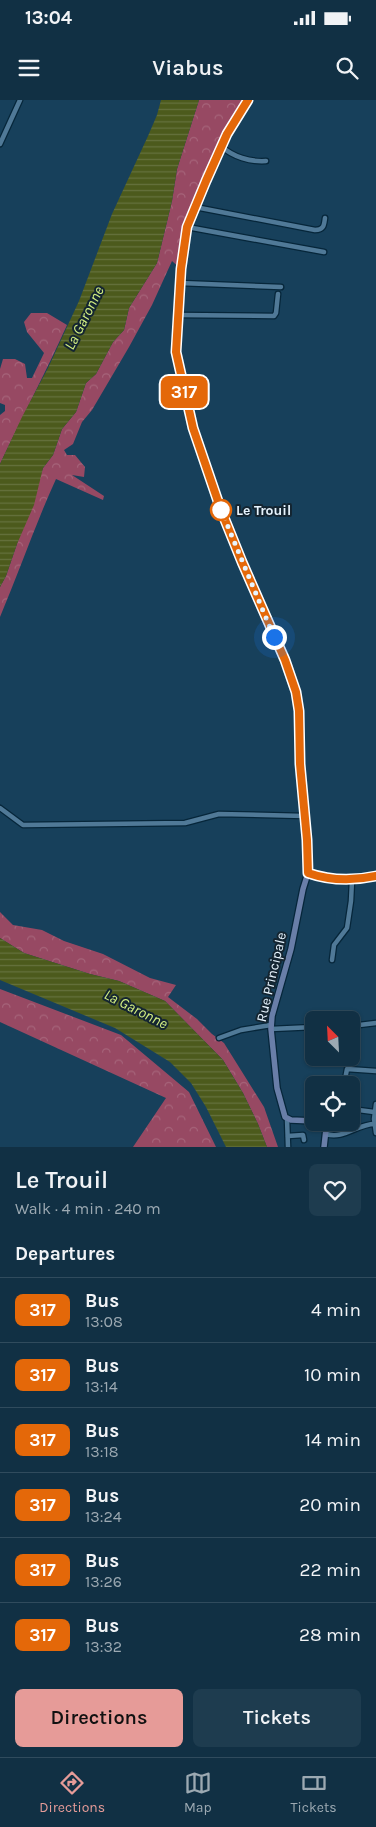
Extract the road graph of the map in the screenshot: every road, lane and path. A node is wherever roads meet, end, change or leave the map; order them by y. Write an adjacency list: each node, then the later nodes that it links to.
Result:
1 (20, 100): 3 (street)
2 (248, 100): 4 (street, Rue Principale)
3 (0, 144)
4 (222, 146): 5 (street); 6 (street, Rue Principale)
5 (266, 161)
6 (195, 207): 7 (street); 8 (street, Rue Principale)
7 (325, 218)
8 (187, 227): 9 (street); 10 (street, Rue Principale)
9 (324, 252)
10 (180, 283): 11 (street); 13 (street, Rue Principale)
11 (281, 287)
12 (278, 294): 13 (street)
13 (178, 315): 15 (street, Rue Principale)
14 (0, 808): 15 (street)
15 (304, 816): 16 (street, Rue Principale)
16 (308, 873): 18 (street); 22 (street, Rue Principale)
17 (376, 876): 18 (street)
18 (352, 881): 19 (street)
19 (332, 960)
20 (376, 1023): 21 (street)
21 (360, 1025)
22 (271, 1027): 23 (street); 24 (street); 30 (street, Rue Principale)
23 (305, 1027)
24 (219, 1038)
25 (376, 1071): 26 (street)
26 (345, 1076)
27 (376, 1104): 29 (street)
28 (360, 1110): 29 (street)
29 (374, 1112): 32 (street)
30 (287, 1119): 31 (street); 35 (street)
31 (305, 1120)
32 (375, 1124): 33 (street); 34 (street)
33 (376, 1132)
34 (326, 1134): 38 (street)
35 (288, 1136): 36 (street); 37 (street)
36 (304, 1140)
37 (288, 1147)
38 (324, 1147)

